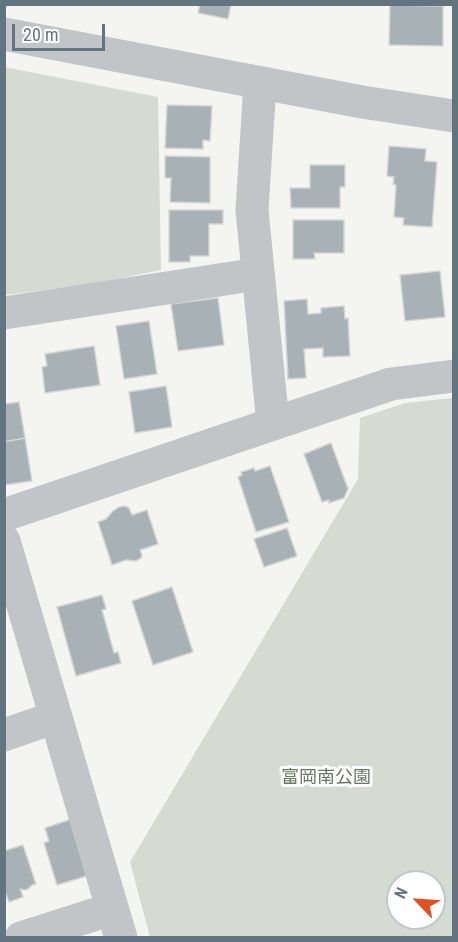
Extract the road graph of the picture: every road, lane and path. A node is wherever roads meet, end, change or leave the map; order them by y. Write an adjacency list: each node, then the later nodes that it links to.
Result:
1 (4, 34): 2 (street)
2 (260, 83): 3 (street); 4 (street)
3 (453, 116)
4 (258, 274): 5 (street); 7 (street)
5 (4, 313)
6 (453, 376): 7 (street)
7 (273, 424): 8 (street)
8 (4, 515)
9 (4, 541): 10 (street)
10 (56, 717): 11 (street); 12 (street)
11 (4, 735)
12 (117, 923): 13 (street)
13 (21, 938)

